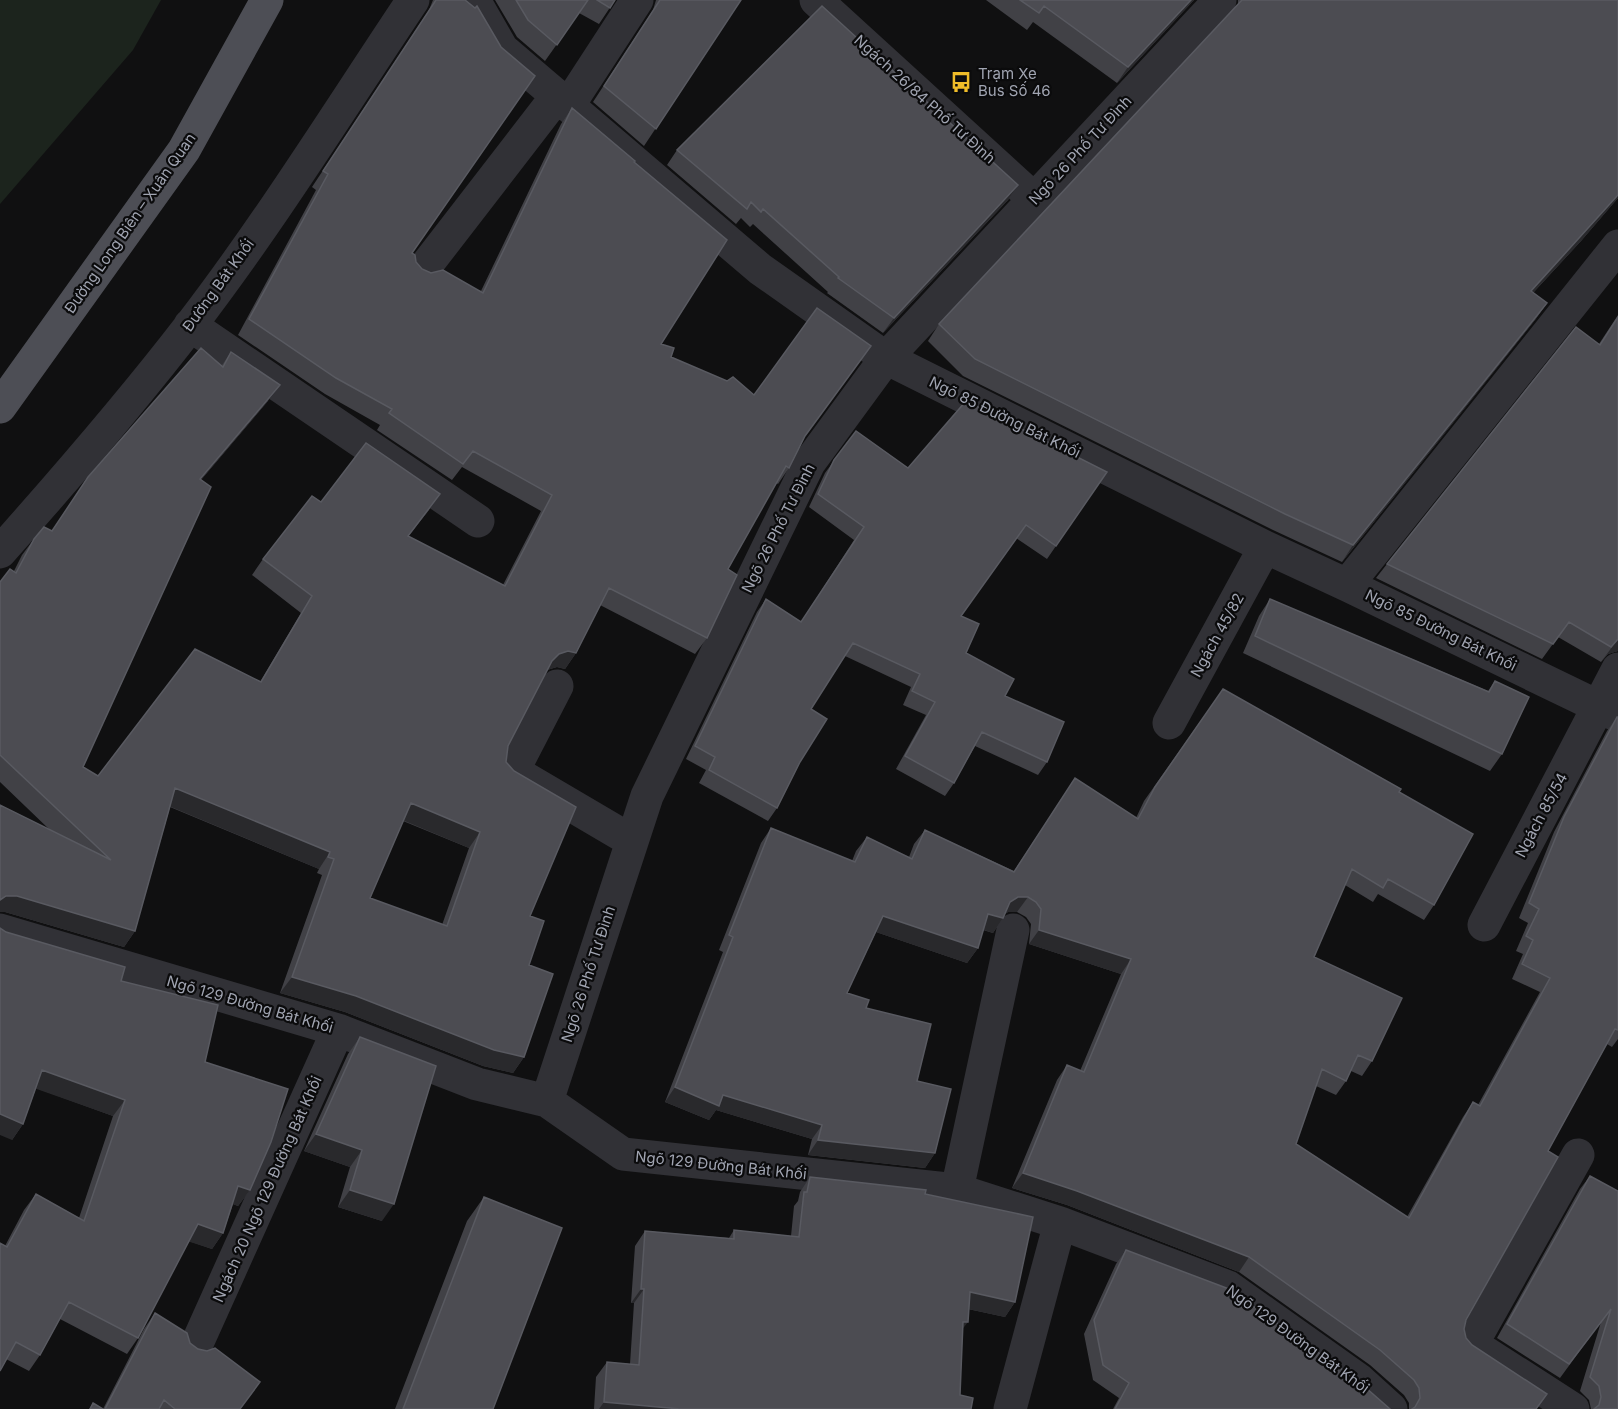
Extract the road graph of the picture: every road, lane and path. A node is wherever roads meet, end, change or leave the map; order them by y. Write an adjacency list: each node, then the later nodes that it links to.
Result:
1 (267, 0): 13 (main road, Đường Long Biên – Xuân Quan)
2 (413, 0): 11 (street, Đường Bát Khối)
3 (474, 0): 7 (street, Ngõ 85 Đường Bát Khối)
4 (637, 0): 7 (street)
5 (816, 0): 8 (street, Ngách 26/84 Phố Tư Đình)
6 (1220, 0): 8 (street, Ngõ 26 Phố Tư Đình)
7 (563, 101): 10 (street); 12 (street, Ngõ 85 Đường Bát Khối)
8 (1034, 199): 12 (street, Ngõ 26 Phố Tư Đình)
9 (1618, 246): 17 (street)
10 (422, 271)
11 (190, 325): 14 (street); 16 (street, Đường Bát Khối)
12 (886, 358): 15 (street, Ngõ 85 Đường Bát Khối); 22 (street, Ngõ 26 Phố Tư Đình)
13 (0, 407)
14 (478, 521)
15 (1265, 547): 17 (street, Ngõ 85 Đường Bát Khối); 21 (street, Ngách 45/82)
16 (0, 552)
17 (1347, 585): 20 (street, Ngõ 85 Đường Bát Khối)
18 (1618, 669): 20 (street, Ngách 85/54)
19 (557, 686): 22 (street)
20 (1608, 711): 23 (street, Ngách 85/54)
21 (1169, 723)
22 (632, 841): 27 (street, Ngõ 26 Phố Tư Đình)
23 (1484, 925)
24 (0, 930): 26 (street, Ngõ 129 Đường Bát Khối)
25 (1013, 930): 29 (street)
26 (338, 1030): 27 (street, Ngõ 129 Đường Bát Khối); 31 (street, Ngách 20 Ngõ 129 Đường Bát Khối)
27 (547, 1101): 29 (street, Ngõ 129 Đường Bát Khối)
28 (1578, 1155): 34 (street)
29 (957, 1190): 30 (street, Ngõ 129 Đường Bát Khối)
30 (1060, 1223): 32 (street); 33 (street, Ngõ 129 Đường Bát Khối)
31 (195, 1348)
32 (1010, 1409)
33 (1391, 1409)
34 (1573, 1409)

